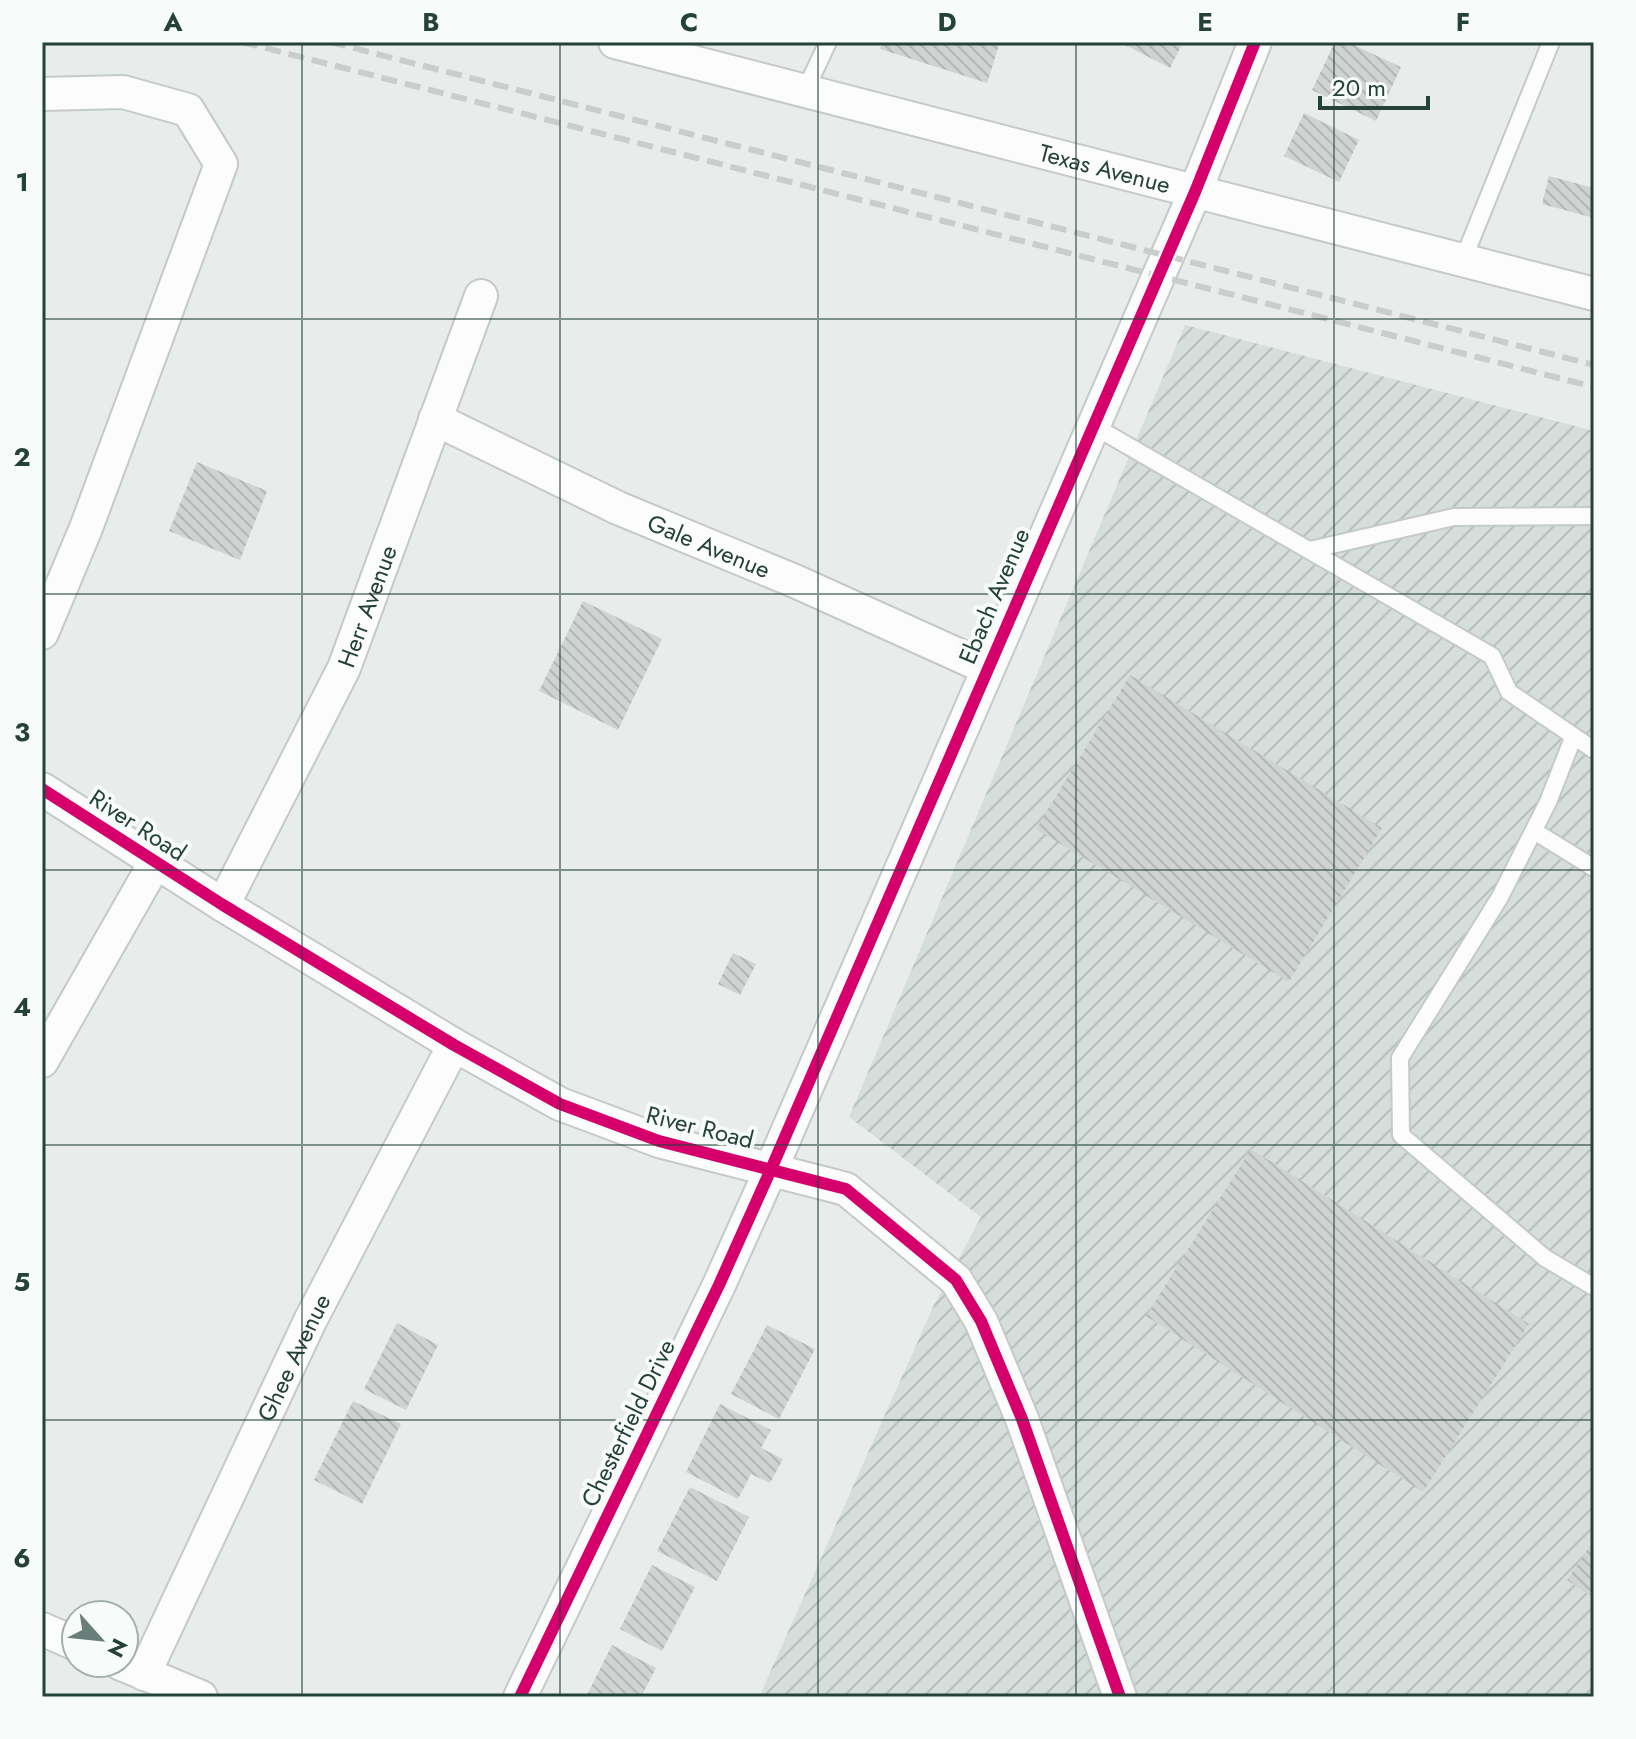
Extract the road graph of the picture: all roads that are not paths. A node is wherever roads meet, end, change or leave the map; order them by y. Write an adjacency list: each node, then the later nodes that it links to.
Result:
1 (615, 42): 5 (street, Texas Avenue)
2 (828, 42): 5 (lane)
3 (1255, 42): 7 (street, Ebach Avenue)
4 (1551, 42): 8 (lane)
5 (805, 91): 7 (street, Texas Avenue)
6 (42, 94): 15 (street)
7 (1195, 192): 8 (street, Texas Avenue); 12 (street, Ebach Avenue)
8 (1463, 260): 9 (street, Texas Avenue)
9 (1594, 294)
10 (481, 296): 11 (street, Herr Avenue)
11 (435, 419): 16 (street, Gale Avenue); 23 (street, Herr Avenue)
12 (1092, 425): 14 (lane); 16 (street, Ebach Avenue)
13 (1594, 516): 14 (lane)
14 (1310, 550): 17 (lane)
15 (42, 633)
16 (987, 668): 26 (street, Ebach Avenue)
17 (1573, 738): 18 (lane); 20 (lane)
18 (1594, 750)
19 (42, 789): 21 (street, River Road)
20 (1534, 831): 22 (lane); 27 (lane)
21 (155, 863): 23 (street, River Road); 25 (street)
22 (1594, 868)
23 (223, 905): 24 (street, River Road)
24 (454, 1045): 26 (street, River Road); 28 (street, Ghee Avenue)
25 (42, 1061)
26 (772, 1167): 31 (street, Chesterfield Drive); 32 (street, River Road)
27 (1594, 1287)
28 (140, 1651)
29 (140, 1672): 30 (street)
30 (201, 1697)
31 (520, 1697)
32 (1120, 1697)

